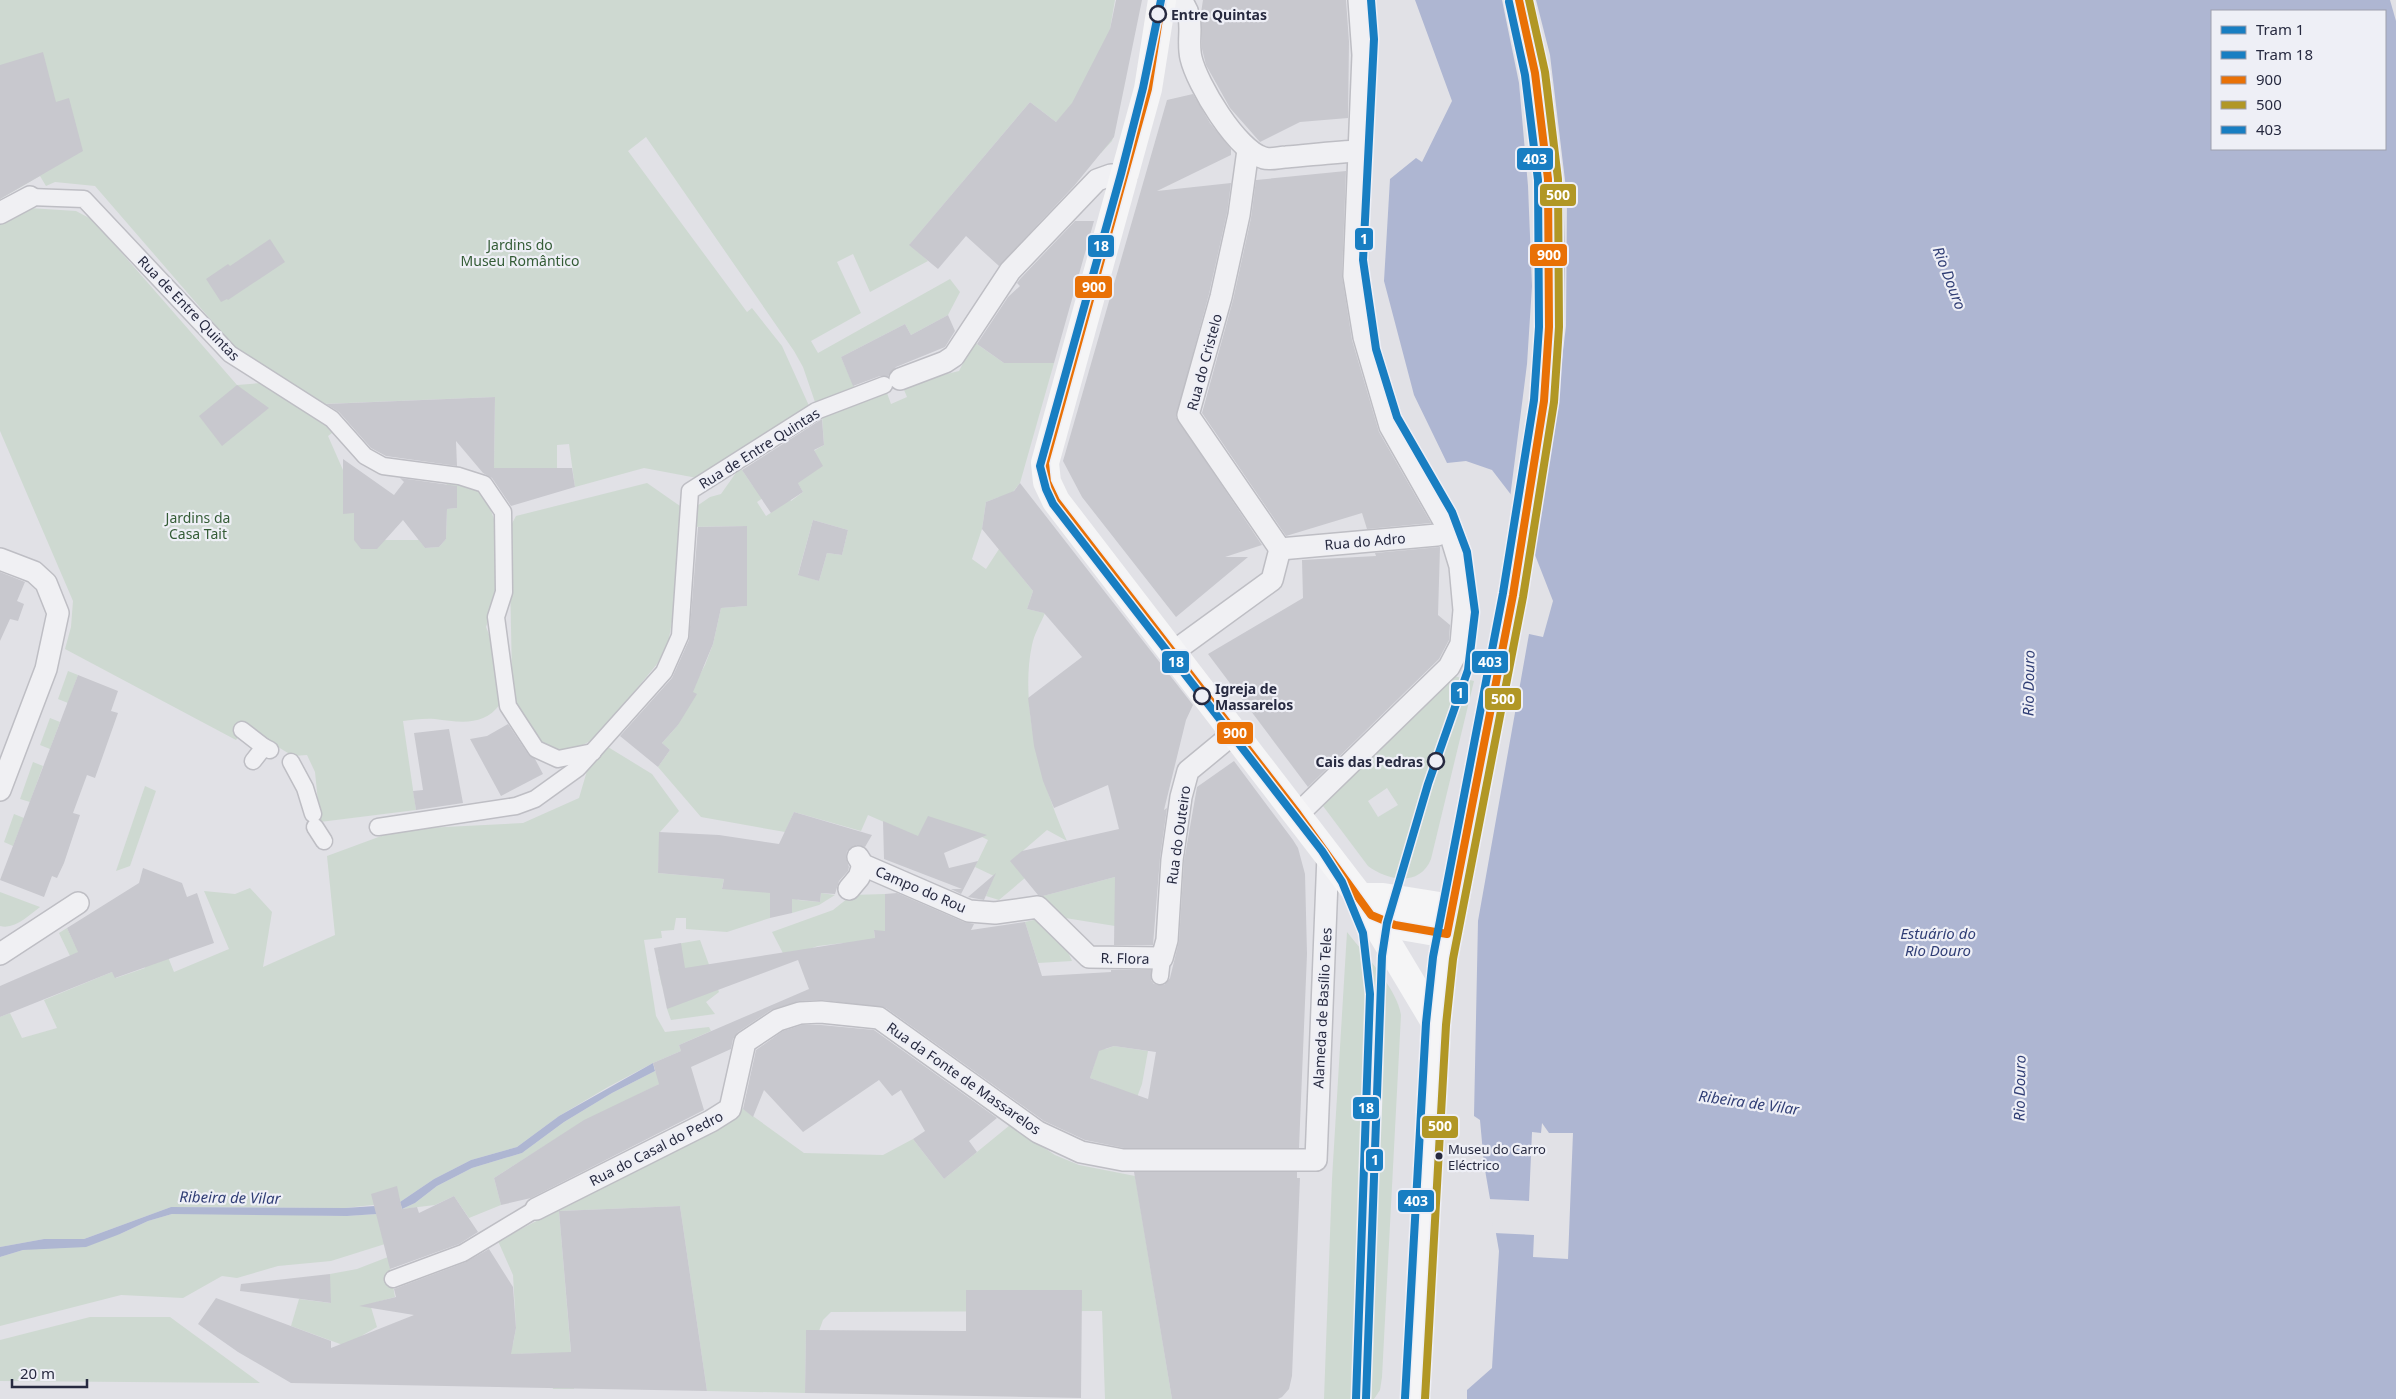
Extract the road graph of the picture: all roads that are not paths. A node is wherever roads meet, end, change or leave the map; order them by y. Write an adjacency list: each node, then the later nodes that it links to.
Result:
1 (1162, 0): 7 (main road)
2 (1180, 0): 5 (street)
3 (1359, 0): 6 (street)
4 (1519, 0): 28 (main road)
5 (1248, 150): 6 (street); 12 (street, Rua do Cristelo)
6 (1359, 151): 11 (street)
7 (1126, 176): 10 (street, Rua de Entre Quintas); 14 (main road)
8 (30, 197): 9 (street, Rua de Entre Quintas); 17 (street, Rua de Entre Quintas)
9 (0, 213)
10 (892, 382): 17 (street, Rua de Entre Quintas)
11 (1449, 530): 12 (street, Rua do Adro); 21 (street)
12 (1280, 549): 14 (street)
13 (0, 560): 20 (street)
14 (1173, 652): 16 (main road)
15 (242, 730): 18 (street)
16 (1234, 733): 21 (main road); 31 (street, Rua do Outeiro)
17 (593, 752): 22 (street)
18 (252, 761)
19 (291, 762): 23 (street)
20 (0, 790)
21 (1298, 814): 24 (main road)
22 (378, 827)
23 (317, 828)
24 (1328, 855): 27 (main road); 34 (street, Alameda de Basílio Teles)
25 (849, 889): 30 (street, Campo do Rou)
26 (78, 903): 29 (street)
27 (1366, 906): 28 (main road); 33 (main road)
28 (1449, 921): 33 (main road)
29 (0, 954)
30 (1089, 957): 31 (street, R. Flora)
31 (1161, 967)
32 (879, 1018): 34 (street, Rua da Fonte de Massarelos); 35 (street, Rua do Casal do Pedro)
33 (1436, 1024): 37 (main road)
34 (1316, 1160)
35 (536, 1209): 36 (street, Rua do Casal do Pedro)
36 (393, 1279)
37 (1415, 1399)

